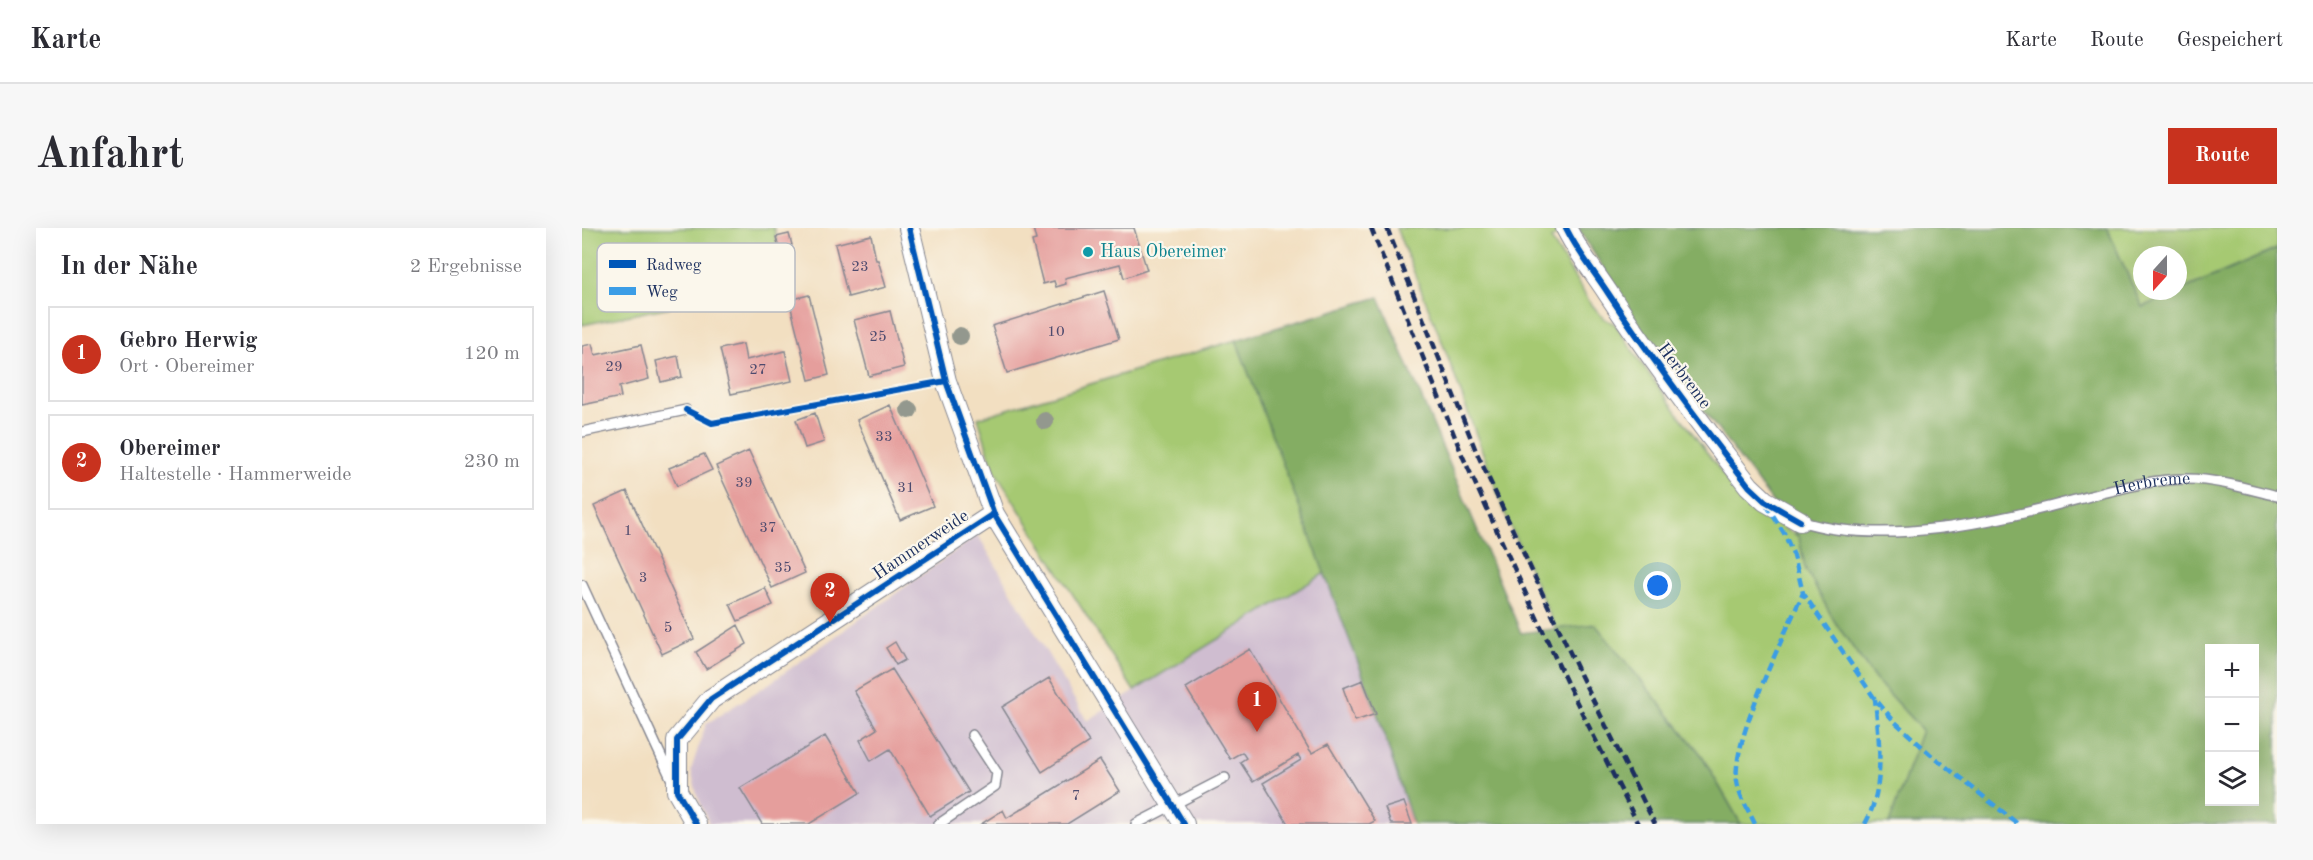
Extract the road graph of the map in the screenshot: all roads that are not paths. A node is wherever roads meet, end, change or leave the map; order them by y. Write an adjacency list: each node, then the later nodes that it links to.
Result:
1 (909, 228): 6 (street)
2 (1566, 228): 7 (street, Herbreme)
3 (686, 410): 4 (lane)
4 (582, 432)
5 (2277, 496): 7 (lane, Herbreme)
6 (994, 514): 11 (street, Hammerweide); 12 (street)
7 (1800, 521)
8 (582, 585): 11 (lane)
9 (972, 735): 14 (lane)
10 (1224, 778): 12 (lane)
11 (677, 791): 13 (street, Hammerweide)
12 (1173, 805): 15 (lane); 16 (street)
13 (696, 824)
14 (939, 824)
15 (1136, 824)
16 (1184, 824)

